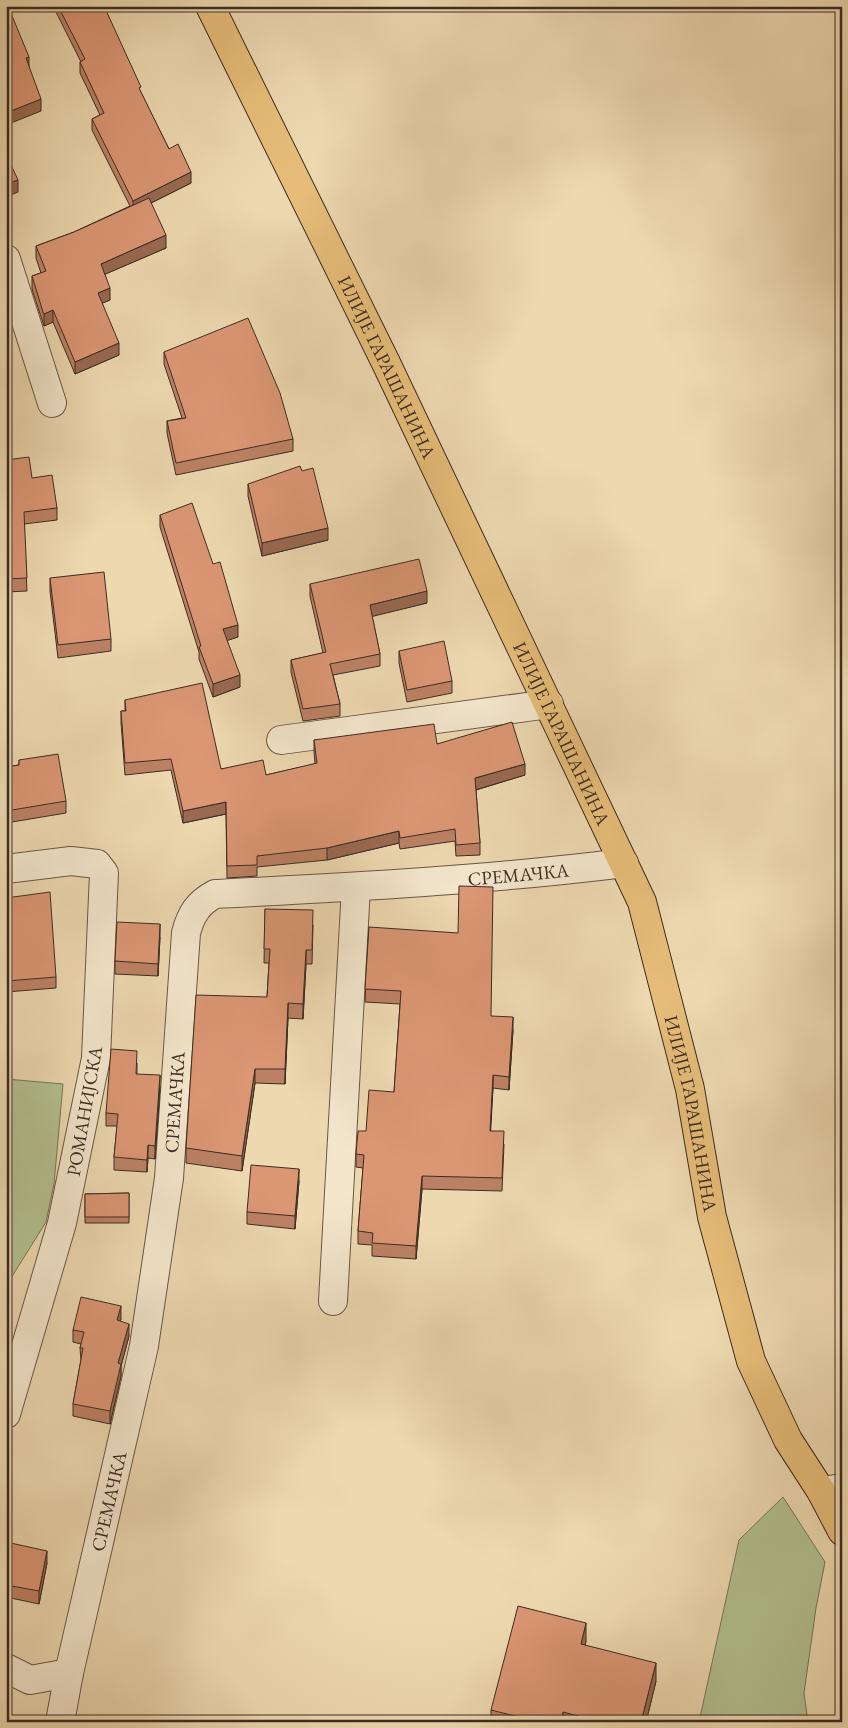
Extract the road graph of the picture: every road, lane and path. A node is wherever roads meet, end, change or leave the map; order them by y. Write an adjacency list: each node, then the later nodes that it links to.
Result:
1 (210, 6): 4 (main road, ИЛИЈЕ ГАРАШАНИНА)
2 (6, 259): 3 (street)
3 (52, 403)
4 (549, 704): 5 (street); 6 (main road, ИЛИЈЕ ГАРАШАНИНА)
5 (282, 740)
6 (624, 863): 8 (street, СРЕМАЧКА); 11 (main road, ИЛИЈЕ ГАРАШАНИНА)
7 (6, 869): 10 (street, РОМАНИЈСКА)
8 (356, 887): 9 (street); 14 (street, СРЕМАЧКА)
9 (332, 1301)
10 (6, 1414)
11 (832, 1490): 12 (main road, ИЛИЈЕ ГАРАШАНИНА)
12 (842, 1530)
13 (6, 1668): 14 (street)
14 (69, 1673): 15 (street, СРЕМАЧКА)
15 (60, 1722)

